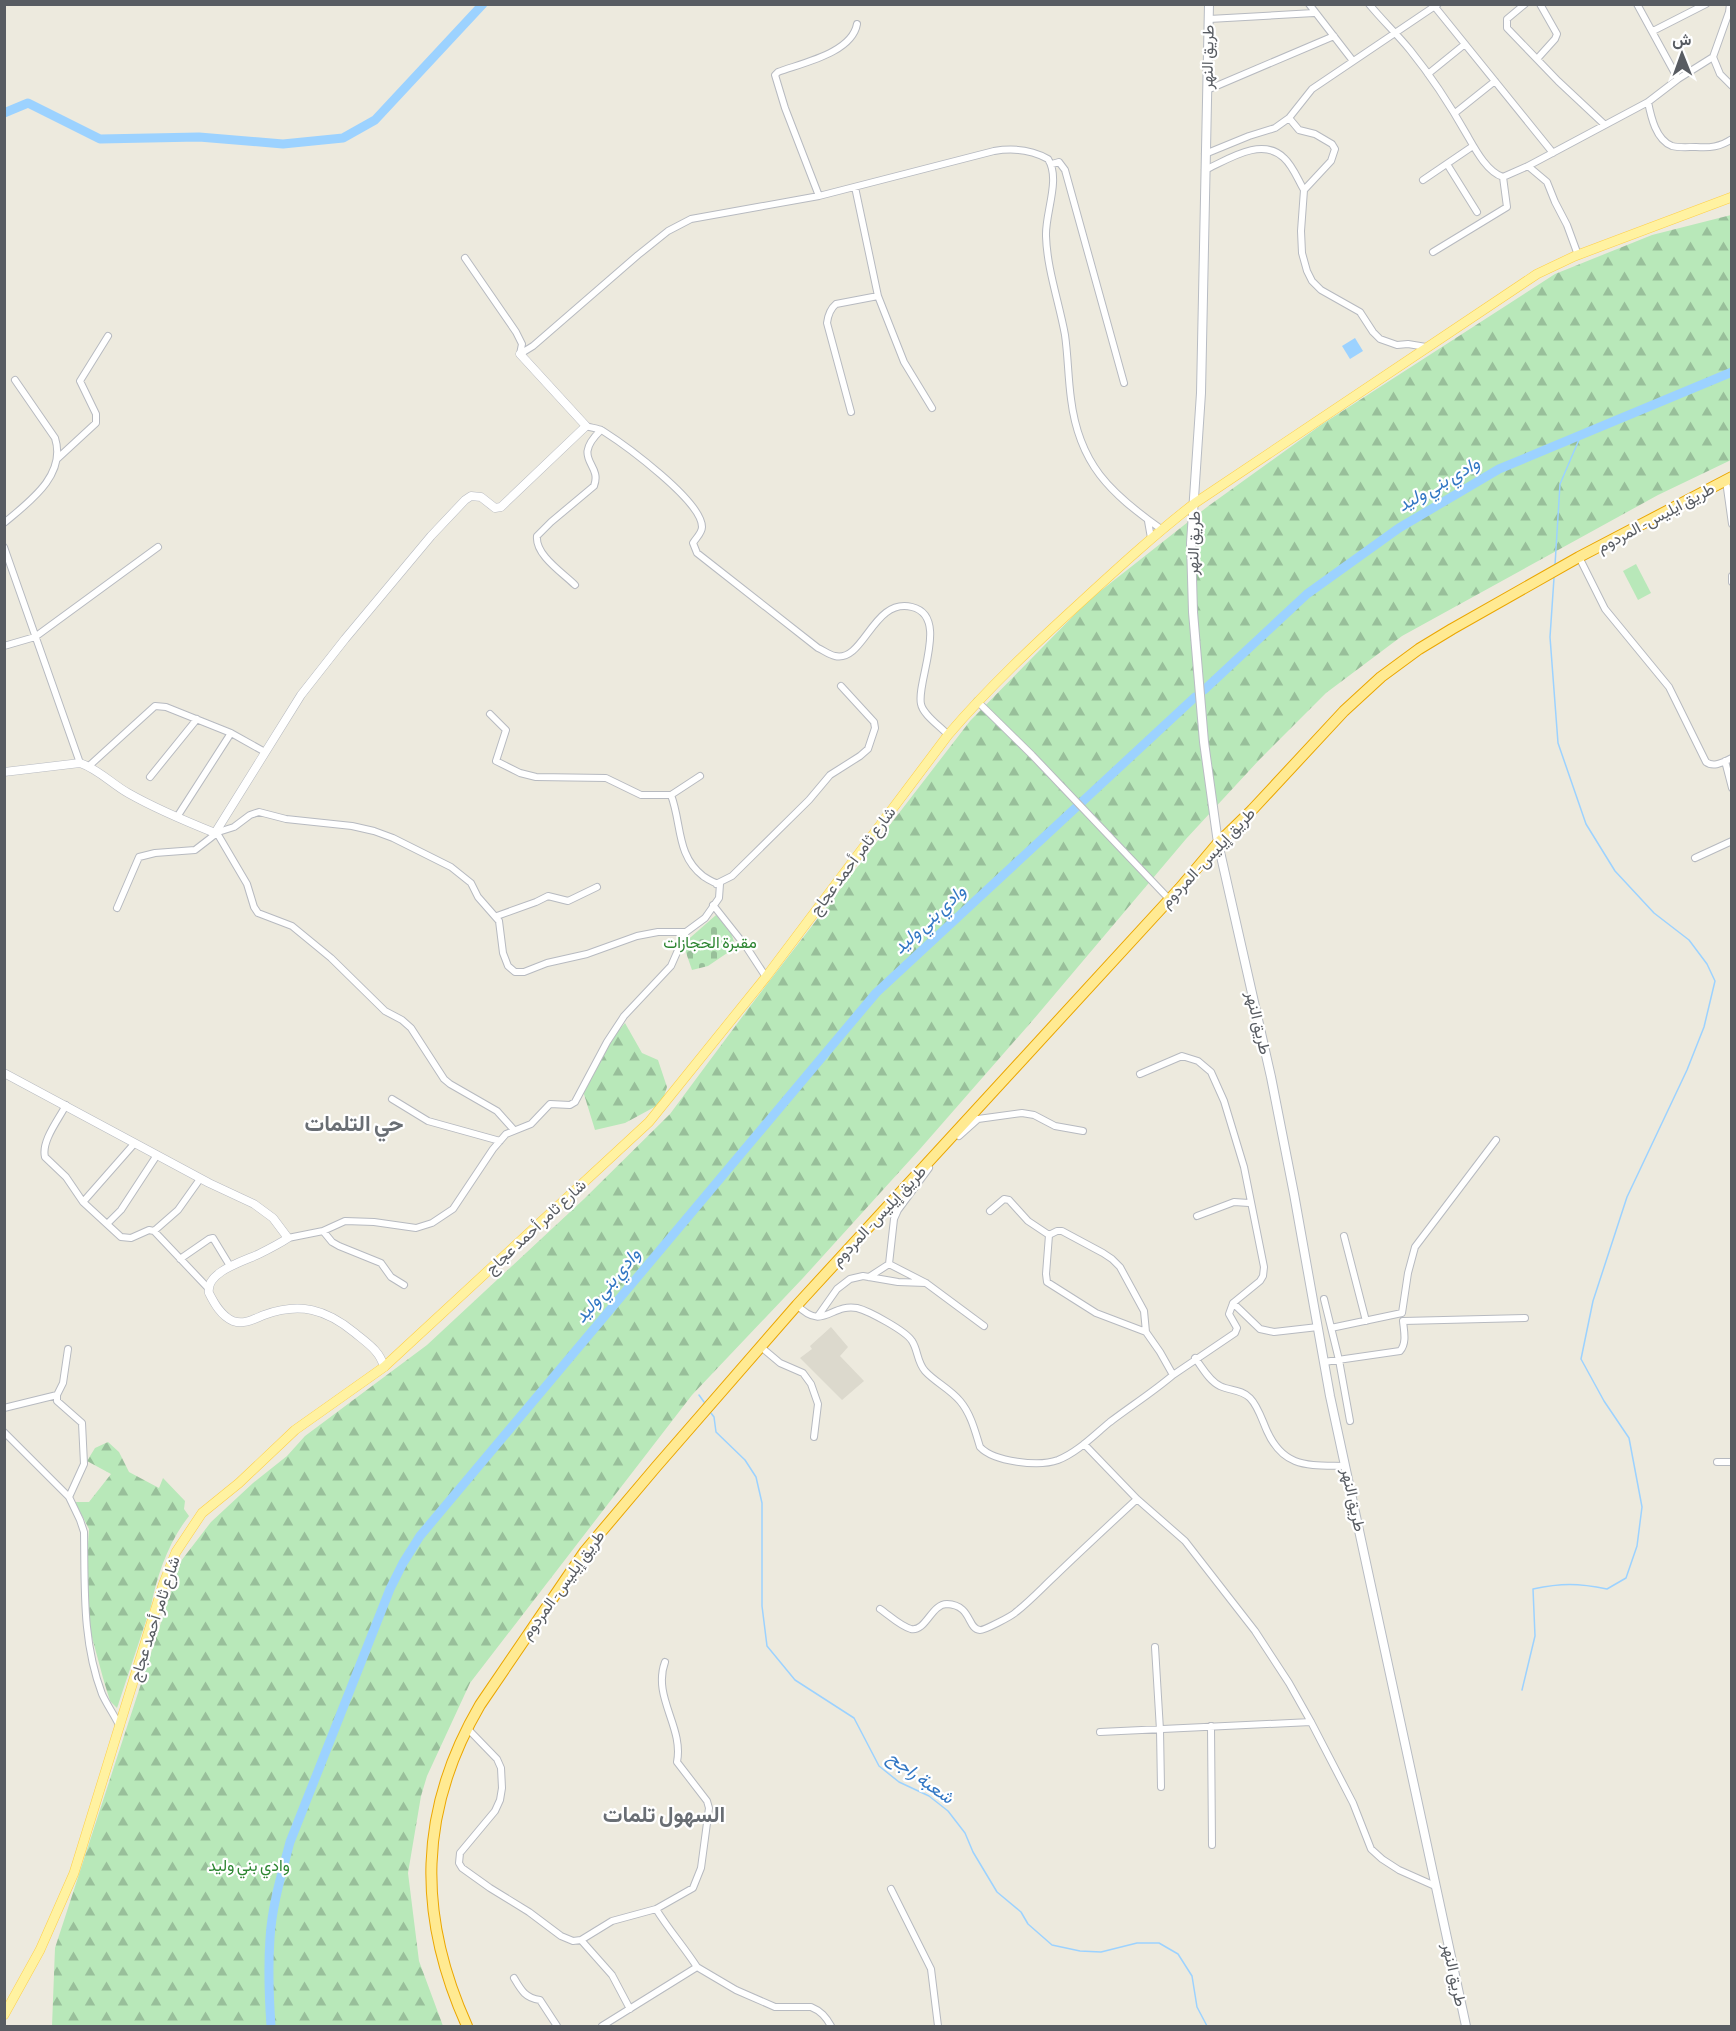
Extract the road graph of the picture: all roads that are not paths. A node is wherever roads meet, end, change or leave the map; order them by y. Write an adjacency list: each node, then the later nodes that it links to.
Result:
1 (1209, 4): 11 (main road, طريق النهر)
2 (1309, 4): 10 (street)
3 (1369, 4): 14 (street)
4 (1525, 4): 18 (street)
5 (1540, 4): 18 (street)
6 (1637, 4): 13 (street)
7 (1706, 4): 13 (street)
8 (1730, 4): 17 (street)
9 (1437, 6): 14 (street); 16 (street)
10 (1314, 13): 11 (street); 15 (street)
11 (1209, 19): 24 (main road, طريق النهر)
12 (857, 24): 41 (street)
13 (1653, 31): 21 (street)
14 (1394, 32): 19 (street); 20 (street)
15 (1334, 36): 19 (street); 24 (street)
16 (1465, 44): 20 (street); 22 (street)
17 (1713, 57): 21 (street); 23 (street)
18 (1537, 59): 28 (street)
19 (1353, 61): 27 (street)
20 (1428, 74): 26 (street)
21 (1678, 79): 25 (street)
22 (1495, 81): 26 (street); 31 (street)
23 (1731, 86)
24 (1207, 90): 32 (main road, طريق النهر)
25 (1648, 102): 28 (street); 29 (street)
26 (1455, 113): 30 (street)
27 (1289, 118): 32 (street); 40 (street)
28 (1605, 125): 31 (street)
29 (1731, 139)
30 (1473, 146): 34 (street); 37 (street)
31 (1553, 153): 35 (street)
32 (1205, 154): 36 (main road, طريق النهر)
33 (1052, 164): 39 (street); 52 (street); 60 (street)
34 (1447, 164): 38 (street); 43 (street)
35 (1528, 166): 37 (street); 45 (street)
36 (1205, 170): 40 (street); 59 (main road, طريق النهر)
37 (1503, 177): 44 (street)
38 (1423, 180)
39 (855, 187): 41 (street); 47 (street)
40 (1304, 190): 49 (street)
41 (819, 196): 50 (street)
42 (1731, 197): 45 (main road, شارع ثامر أحمد عجاج)
43 (1477, 212)
44 (1433, 252)
45 (1578, 255): 49 (main road, شارع ثامر أحمد عجاج)
46 (465, 258): 50 (street)
47 (878, 296): 53 (street); 54 (street)
48 (108, 336): 57 (street)
49 (1426, 347): 59 (main road, شارع ثامر أحمد عجاج)
50 (520, 354): 55 (street)
51 (15, 380): 57 (street)
52 (1124, 383)
53 (932, 408)
54 (851, 412)
55 (586, 426): 56 (street); 79 (street)
56 (601, 430): 70 (street); 78 (street)
57 (57, 459): 61 (street)
58 (1729, 479): 62 (street); 67 (highway, طريق ايليس- المردوم)
59 (1195, 503): 63 (main road, شارع ثامر أحمد عجاج); 91 (main road, طريق النهر)
60 (1148, 520): 63 (street); 64 (street)
61 (4, 524)
62 (1731, 524)
63 (1161, 529): 64 (main road, شارع ثامر أحمد عجاج)
64 (1151, 538): 74 (main road, شارع ثامر أحمد عجاج)
65 (4, 547): 71 (street)
66 (158, 547): 71 (street)
67 (1579, 557): 80 (street); 91 (highway, طريق إيليس- المردوم)
68 (1731, 576): 69 (street)
69 (1731, 582)
70 (575, 585)
71 (35, 637): 72 (street); 81 (street)
72 (4, 646)
73 (841, 686): 93 (street)
74 (977, 701): 78 (main road, شارع ثامر أحمد عجاج); 95 (street)
75 (490, 714): 87 (street)
76 (197, 719): 77 (street); 82 (street); 84 (street)
77 (231, 733): 79 (street); 88 (street)
78 (948, 735): 100 (main road, شارع ثامر أحمد عجاج)
79 (265, 752): 89 (street)
80 (1728, 759): 86 (street)
81 (80, 763): 82 (street); 83 (street)
82 (89, 766): 88 (street)
83 (4, 772)
84 (150, 777)
85 (700, 777): 87 (street)
86 (1731, 788)
87 (671, 795): 93 (street)
88 (177, 817): 89 (street)
89 (216, 833): 97 (street); 98 (street); 105 (street)
90 (1731, 840): 92 (street)
91 (1218, 843): 95 (highway, طريق إيليس- المردوم); 139 (main road, طريق النهر)
92 (1695, 858)
93 (716, 884): 96 (street)
94 (597, 887): 98 (street)
95 (1170, 900): 111 (highway, طريق إيليس- المردوم)
96 (713, 905): 99 (street); 100 (street)
97 (117, 908)
98 (497, 916): 99 (street)
99 (686, 932): 105 (street)
100 (766, 977): 147 (main road, شارع ثامر أحمد عجاج)
101 (4, 1073): 104 (street)
102 (1140, 1074): 114 (street)
103 (392, 1099): 108 (street)
104 (66, 1105): 109 (street); 113 (street)
105 (514, 1130): 108 (street)
106 (1083, 1131): 111 (street)
107 (1496, 1140): 133 (street)
108 (500, 1141): 119 (street)
109 (134, 1143): 110 (street); 113 (street)
110 (157, 1155): 112 (street); 117 (street)
111 (935, 1157): 124 (street); 132 (highway, طريق إيليس- المردوم)
112 (200, 1179): 118 (street); 122 (street)
113 (83, 1202): 117 (street)
114 (1250, 1203): 116 (street); 131 (street)
115 (990, 1211): 120 (street)
116 (1197, 1216)
117 (107, 1224): 118 (street)
118 (154, 1231): 123 (street)
119 (323, 1231): 122 (street); 128 (street)
120 (1049, 1235): 141 (street); 141 (street)
121 (1344, 1236): 136 (street)
122 (288, 1238): 125 (street)
123 (180, 1259): 125 (street); 129 (street)
124 (889, 1264): 126 (street); 127 (street)
125 (230, 1266): 129 (street)
126 (869, 1277): 127 (street); 134 (street)
127 (926, 1282): 138 (street)
128 (404, 1285)
129 (208, 1288): 147 (street)
130 (1324, 1299): 140 (street)
131 (1233, 1303): 139 (street); 144 (street)
132 (797, 1305): 134 (street); 142 (highway, طريق إيليس- المردوم)
133 (1402, 1313): 136 (street); 137 (street)
134 (818, 1316): 154 (street)
135 (1525, 1318): 137 (street)
136 (1366, 1321): 140 (street)
137 (1403, 1321): 145 (street)
138 (984, 1326)
139 (1318, 1327): 146 (main road, طريق النهر)
140 (1331, 1328): 145 (street)
141 (1146, 1332): 148 (street)
142 (761, 1347): 153 (street); 166 (highway, طريق إيليس- المردوم)
143 (68, 1349): 149 (street)
144 (1195, 1358): 148 (street); 157 (street)
145 (1339, 1360): 146 (street); 151 (street)
146 (1324, 1362): 157 (main road, طريق النهر)
147 (384, 1367): 165 (main road, شارع ثامر أحمد عجاج)
148 (1173, 1375): 154 (street)
149 (57, 1395): 150 (street); 158 (street)
150 (4, 1408)
151 (1350, 1421)
152 (4, 1432): 158 (street)
153 (814, 1437)
154 (1084, 1444): 159 (street)
155 (1716, 1462): 156 (street)
156 (1731, 1462)
157 (1345, 1466): 171 (main road, طريق النهر)
158 (69, 1497): 165 (street)
159 (1137, 1499): 160 (street); 163 (street)
160 (880, 1609)
161 (1155, 1647): 167 (street)
162 (665, 1662): 173 (street)
163 (1311, 1722): 164 (street); 171 (street)
164 (1211, 1726): 167 (street); 170 (street)
165 (120, 1727): 178 (main road, شارع ثامر أحمد عجاج)
166 (467, 1727): 174 (street); 179 (highway, طريق إيليس- المردوم)
167 (1160, 1730): 168 (street); 169 (street)
168 (1100, 1732)
169 (1161, 1787)
170 (1212, 1845)
171 (1435, 1886): 184 (main road, طريق النهر)
172 (891, 1889): 183 (street)
173 (656, 1909): 174 (street); 175 (street)
174 (581, 1940): 177 (street)
175 (697, 1967): 177 (street); 182 (street)
176 (514, 1978): 180 (street)
177 (630, 2009): 181 (street)
178 (4, 2015)
179 (467, 2026)
180 (557, 2026)
181 (602, 2026)
182 (831, 2026)
183 (938, 2026)
184 (1466, 2026)

